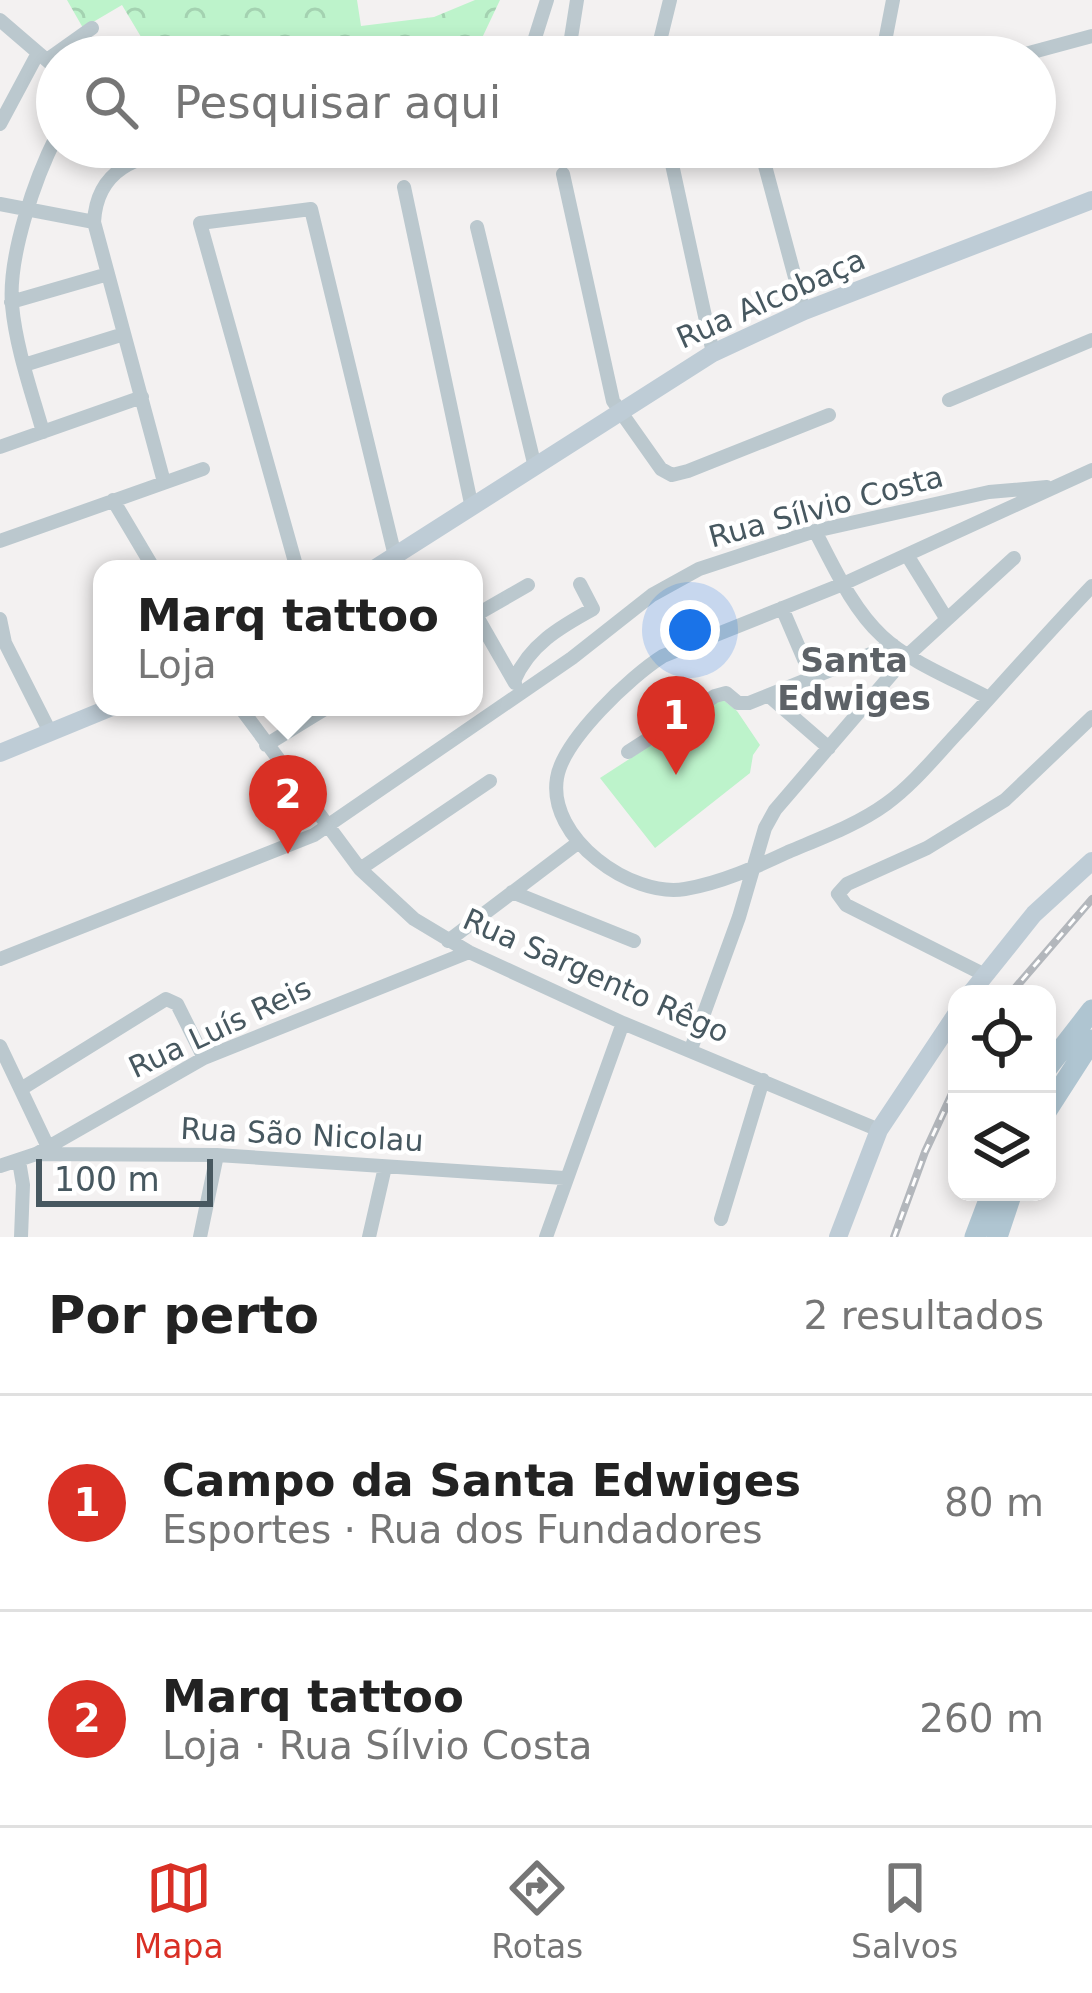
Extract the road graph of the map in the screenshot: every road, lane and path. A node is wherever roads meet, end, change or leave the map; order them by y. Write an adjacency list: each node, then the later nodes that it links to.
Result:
1 (547, 0): 8 (street)
2 (577, 0): 9 (street)
3 (670, 0): 10 (street)
4 (892, 0): 11 (street)
5 (0, 20): 14 (street)
6 (92, 28): 7 (street)
7 (81, 36)
8 (536, 36)
9 (571, 36)
10 (661, 36)
11 (886, 36)
12 (1092, 36): 13 (street)
13 (1056, 46)
14 (36, 51)
15 (36, 76): 16 (street)
16 (0, 124)
17 (45, 168): 25 (street)
18 (121, 168): 26 (street)
19 (673, 168): 33 (street)
20 (766, 168): 30 (street)
21 (563, 174): 37 (street)
22 (404, 188): 47 (street)
23 (1092, 200): 30 (main road, Rua Alcobaça)
24 (0, 204): 25 (street)
25 (28, 212): 26 (street); 29 (street)
26 (94, 222): 28 (street)
27 (477, 227): 41 (street)
28 (108, 274): 29 (street); 31 (street)
29 (11, 302): 34 (street)
30 (804, 310): 33 (main road, Rua Alcobaça)
31 (124, 334): 34 (street); 35 (street)
32 (1092, 340): 36 (street)
33 (713, 353): 37 (main road, Rua Alcobaça)
34 (24, 365): 39 (street)
35 (142, 397): 39 (street); 44 (street)
36 (949, 400)
37 (620, 412): 38 (street); 41 (main road, Rua Alcobaça)
38 (829, 415)
39 (43, 432): 40 (street)
40 (0, 447)
41 (535, 466): 47 (main road, Rua Alcobaça)
42 (203, 469): 44 (street)
43 (1092, 470): 45 (street)
44 (164, 482): 46 (street)
45 (1052, 487): 48 (street, Rua Sílvio Costa); 50 (street)
46 (113, 500): 49 (street); 53 (street)
47 (472, 508): 51 (main road, Rua Alcobaça)
48 (815, 531): 57 (street); 68 (street, Rua Sílvio Costa)
49 (0, 541)
50 (907, 555): 57 (street); 62 (street)
51 (394, 556): 54 (street); 55 (main road, Rua Alcobaça)
52 (1014, 558): 62 (street)
53 (149, 560)
54 (294, 560)
55 (388, 560)
56 (580, 584): 68 (street)
57 (842, 584): 60 (street); 65 (street)
58 (528, 585): 61 (street)
59 (1092, 586): 70 (street)
60 (782, 608): 67 (street); 84 (street)
61 (483, 610)
62 (946, 618): 66 (street)
63 (0, 619): 77 (street)
64 (483, 629): 68 (street)
65 (893, 645): 66 (street); 67 (street)
66 (908, 655): 70 (street); 79 (street)
67 (812, 678): 69 (street)
68 (517, 686): 71 (street, Rua Sílvio Costa)
69 (769, 696): 79 (street); 81 (street)
70 (989, 698): 86 (street)
71 (483, 711)
72 (93, 715): 77 (main road)
73 (246, 716): 78 (street, Rua Sargento Rêgo)
74 (313, 716): 78 (street)
75 (477, 716): 83 (street, Rua Sílvio Costa)
76 (1092, 717): 93 (street)
77 (50, 732): 80 (main road)
78 (266, 745): 83 (street, Rua Sargento Rêgo)
79 (829, 748): 86 (street)
80 (0, 752)
81 (628, 752)
82 (490, 781): 87 (street)
83 (328, 827): 87 (street, Rua Sargento Rêgo); 92 (street, Rua Sílvio Costa)
84 (579, 842): 86 (street); 88 (street)
85 (1092, 861): 93 (main road)
86 (756, 867): 100 (street)
87 (360, 869): 89 (street, Rua Sargento Rêgo)
88 (512, 892): 89 (street); 90 (street)
89 (448, 941): 91 (street, Rua Sargento Rêgo)
90 (634, 941)
91 (470, 952): 96 (street, Rua Sargento Rêgo); 102 (street, Rua Luís Reis)
92 (0, 959)
93 (983, 974): 94 (main road)
94 (976, 985)
95 (1092, 1010): 101 (main road)
96 (623, 1023): 100 (street, Rua Sargento Rêgo); 112 (street)
97 (948, 1026): 106 (main road)
98 (1092, 1040): 105 (main road)
99 (0, 1046): 104 (street)
100 (691, 1049): 103 (street, Rua Sargento Rêgo)
101 (1056, 1057)
102 (204, 1058): 104 (street); 107 (street, Rua Luís Reis)
103 (763, 1080): 106 (street, Rua Sargento Rêgo); 115 (street)
104 (21, 1089): 107 (street)
105 (1056, 1096)
106 (879, 1130): 121 (main road)
107 (42, 1151): 108 (street, Rua São Nicolau); 109 (street, Rua Luís Reis)
108 (217, 1155): 111 (street, Rua São Nicolau); 118 (street)
109 (19, 1161): 110 (street, Rua Luís Reis); 117 (street)
110 (0, 1166)
111 (386, 1167): 112 (street, Rua São Nicolau); 119 (street)
112 (564, 1178): 120 (street)
113 (989, 1201): 122 (main road)
114 (1010, 1201): 116 (main road)
115 (722, 1219)
116 (1002, 1233)
117 (21, 1237)
118 (200, 1237)
119 (369, 1237)
120 (546, 1237)
121 (838, 1237)
122 (975, 1237)

